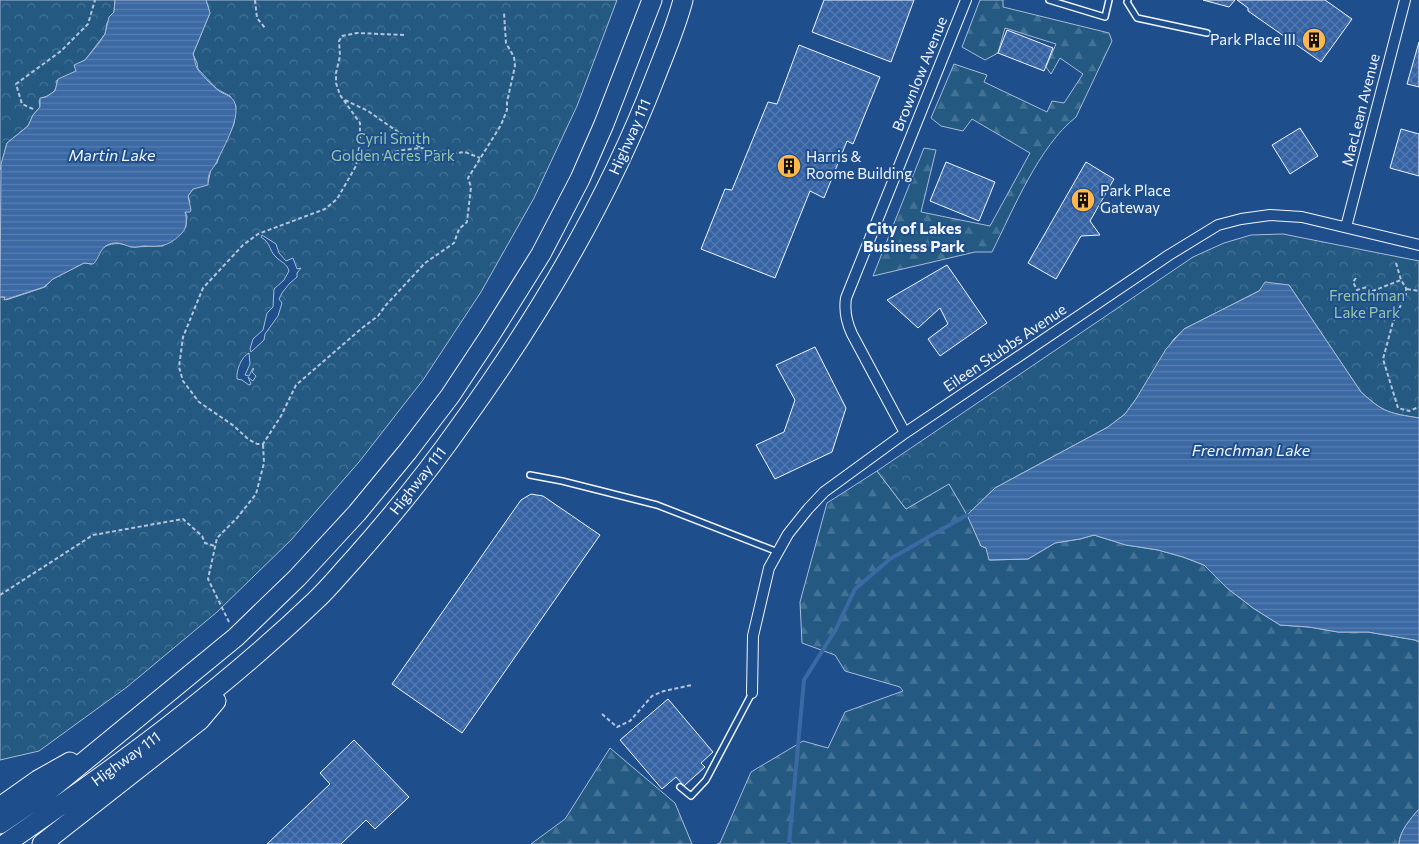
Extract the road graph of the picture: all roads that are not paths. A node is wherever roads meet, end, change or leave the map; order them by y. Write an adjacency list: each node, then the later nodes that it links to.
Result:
1 (652, 0): 16 (highway, Highway 111)
2 (685, 0): 14 (highway, Highway 111)
3 (966, 0): 11 (street, Brownlow Avenue)
4 (1049, 0): 5 (lane)
5 (1109, 0)
6 (1128, 0): 8 (lane)
7 (1405, 0): 9 (street, MacLean Avenue)
8 (1207, 33)
9 (1346, 227): 10 (street, Eileen Stubbs Avenue); 11 (street, Eileen Stubbs Avenue)
10 (1419, 245)
11 (905, 433): 13 (street, Eileen Stubbs Avenue)
12 (530, 475): 13 (lane)
13 (778, 552): 15 (street, Eileen Stubbs Avenue)
14 (255, 657): 20 (highway, Highway 111); 21 (highway)
15 (752, 693): 17 (lane)
16 (110, 739): 18 (highway); 19 (highway, Highway 111)
17 (680, 787)
18 (0, 807)
19 (0, 824)
20 (5, 844)
21 (42, 844)

